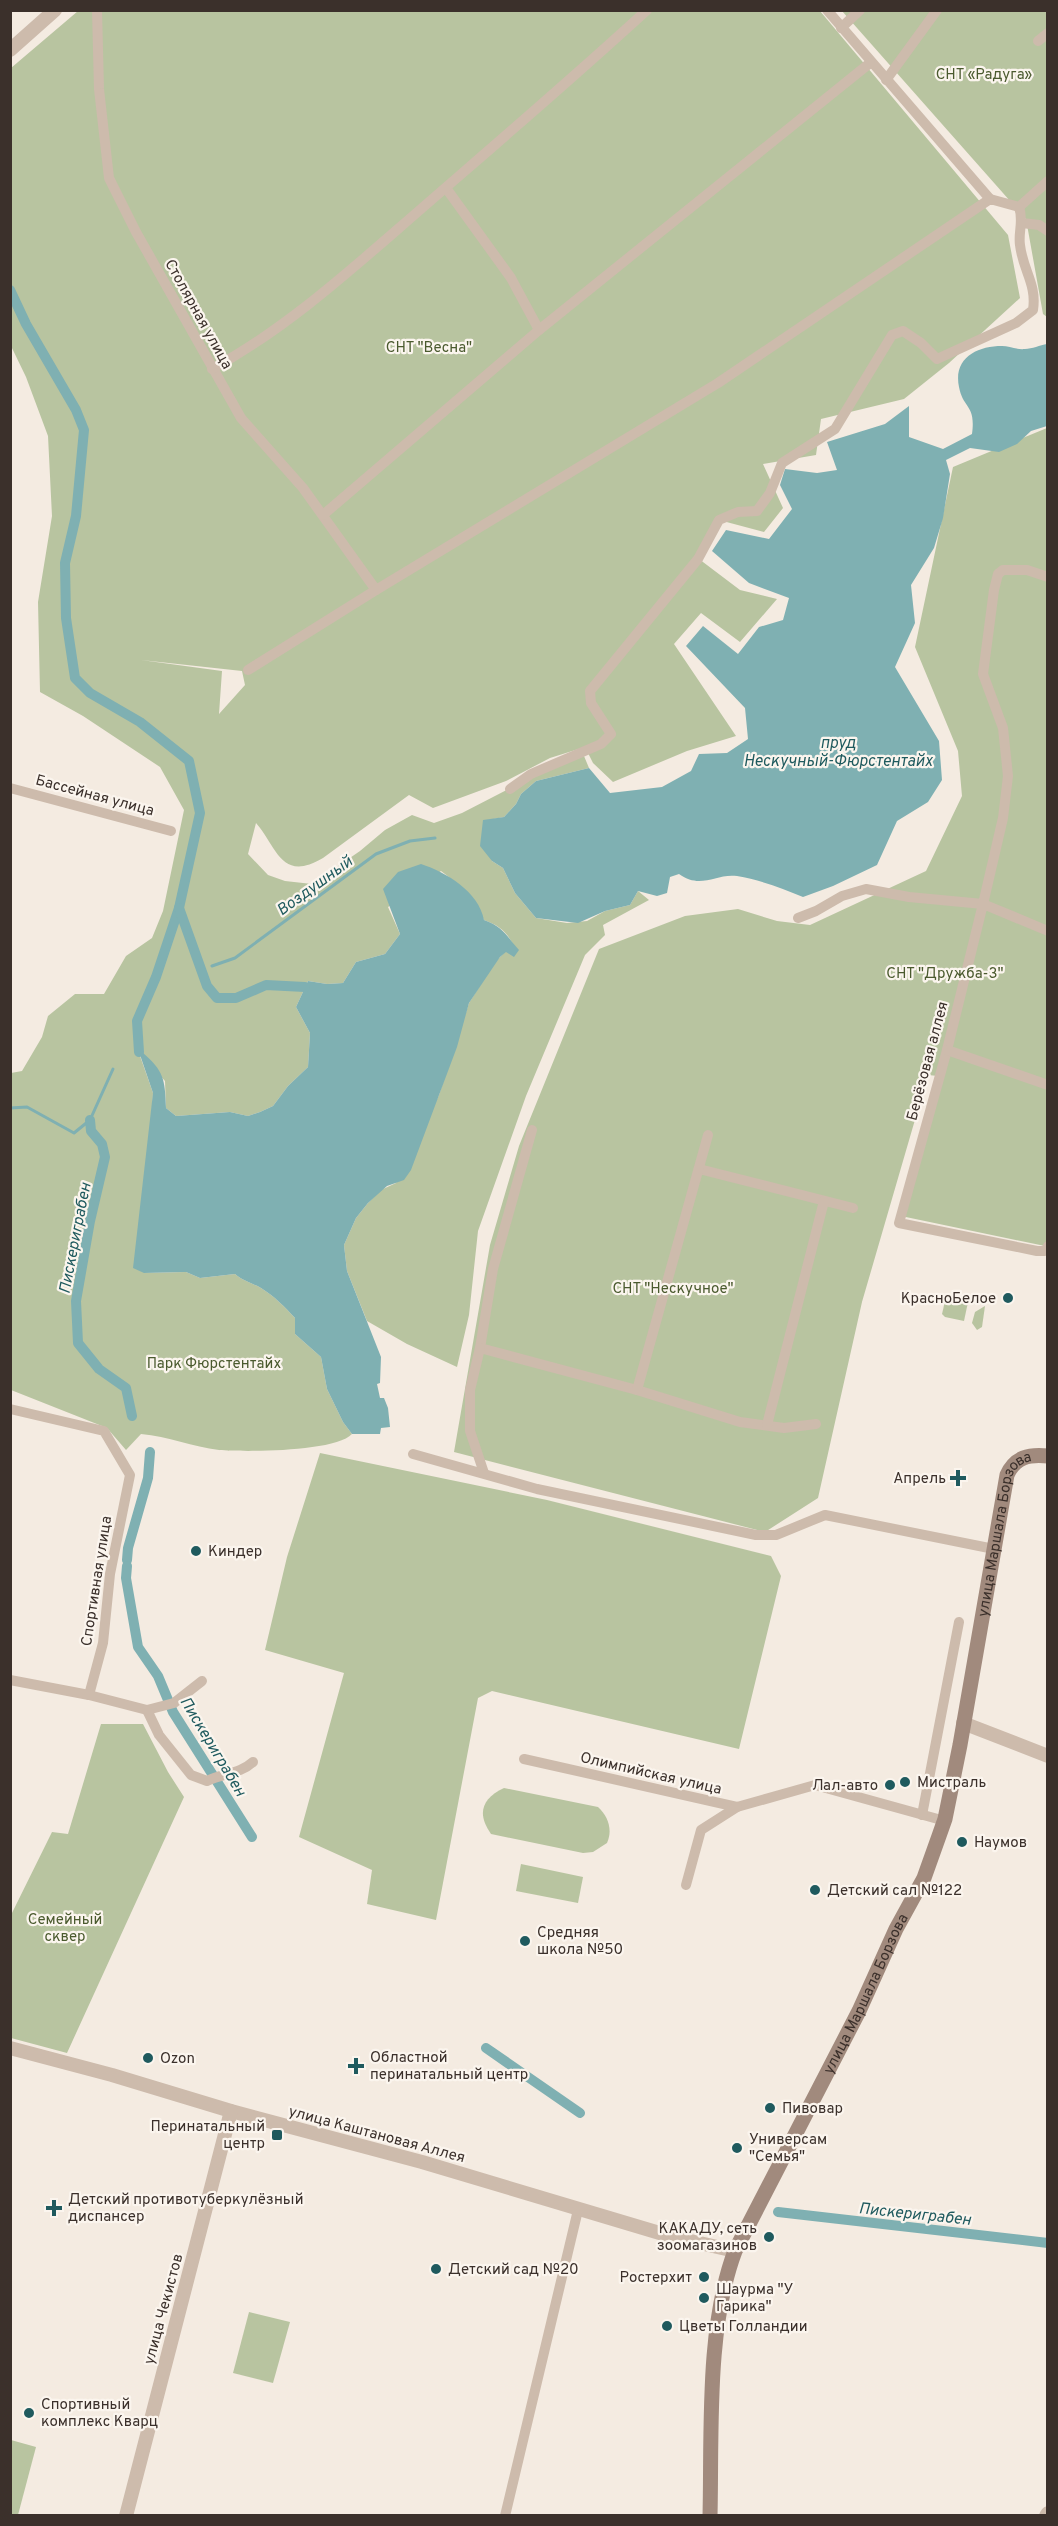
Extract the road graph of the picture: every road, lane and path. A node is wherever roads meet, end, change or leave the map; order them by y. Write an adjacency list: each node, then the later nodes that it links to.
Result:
1 (56, 10): 10 (street)
2 (97, 10): 20 (street, Столярная улица)
3 (647, 10): 14 (street)
4 (826, 10): 7 (street)
5 (860, 10): 7 (street)
6 (937, 10): 12 (street)
7 (841, 28): 11 (street)
8 (1047, 33): 9 (street)
9 (1038, 41)
10 (10, 50)
11 (870, 63): 12 (street); 19 (street)
12 (886, 80): 15 (street)
13 (1047, 182): 16 (street)
14 (446, 188): 19 (street); 20 (street)
15 (990, 199): 16 (street); 23 (street)
16 (1019, 207): 17 (street)
17 (1022, 222): 18 (street); 26 (street)
18 (1047, 231)
19 (539, 330): 21 (street)
20 (212, 369): 21 (street, Столярная улица)
21 (323, 515): 23 (street, Столярная улица)
22 (1047, 577): 28 (street, Берёзовая аллея)
23 (376, 590): 24 (street)
24 (248, 670)
25 (10, 788): 27 (street, Бассейная улица)
26 (510, 789)
27 (171, 831)
28 (983, 904): 29 (street); 30 (street); 31 (street, Берёзовая аллея)
29 (798, 918)
30 (1047, 931)
31 (947, 1050): 32 (street); 38 (street, Берёзовая аллея)
32 (1047, 1085)
33 (532, 1130): 39 (street)
34 (708, 1135): 35 (street)
35 (699, 1169): 36 (street); 40 (street)
36 (824, 1201): 37 (street); 43 (street)
37 (853, 1208)
38 (1047, 1246)
39 (480, 1348): 40 (street); 46 (street)
40 (637, 1390): 43 (street)
41 (10, 1409): 51 (street, Спортивная улица)
42 (816, 1424): 43 (street)
43 (767, 1425)
44 (413, 1454): 46 (street)
45 (1047, 1456): 47 (main road, улица Маршала Борзова)
46 (484, 1473): 47 (street)
47 (994, 1549): 53 (main road, улица Маршала Борзова)
48 (959, 1622): 58 (street)
49 (10, 1680): 51 (street)
50 (202, 1681): 52 (street)
51 (89, 1695): 52 (street)
52 (147, 1710): 56 (street)
53 (963, 1723): 54 (street); 59 (main road, улица Маршала Борзова)
54 (1047, 1756)
55 (524, 1759): 57 (street, Олимпийская улица)
56 (253, 1762)
57 (737, 1807): 58 (street, Олимпийская улица); 60 (street)
58 (922, 1815): 59 (street, Олимпийская улица)
59 (945, 1821): 64 (main road, улица Маршала Борзова)
60 (686, 1885)
61 (10, 2048): 62 (street, улица Каштановая Аллея)
62 (231, 2111): 63 (street, улица Каштановая Аллея); 65 (street, улица Чекистов)
63 (578, 2210): 64 (street, улица Каштановая Аллея); 66 (street)
64 (735, 2251): 67 (main road, улица Маршала Борзова)
65 (126, 2516)
66 (505, 2516)
67 (710, 2516)

